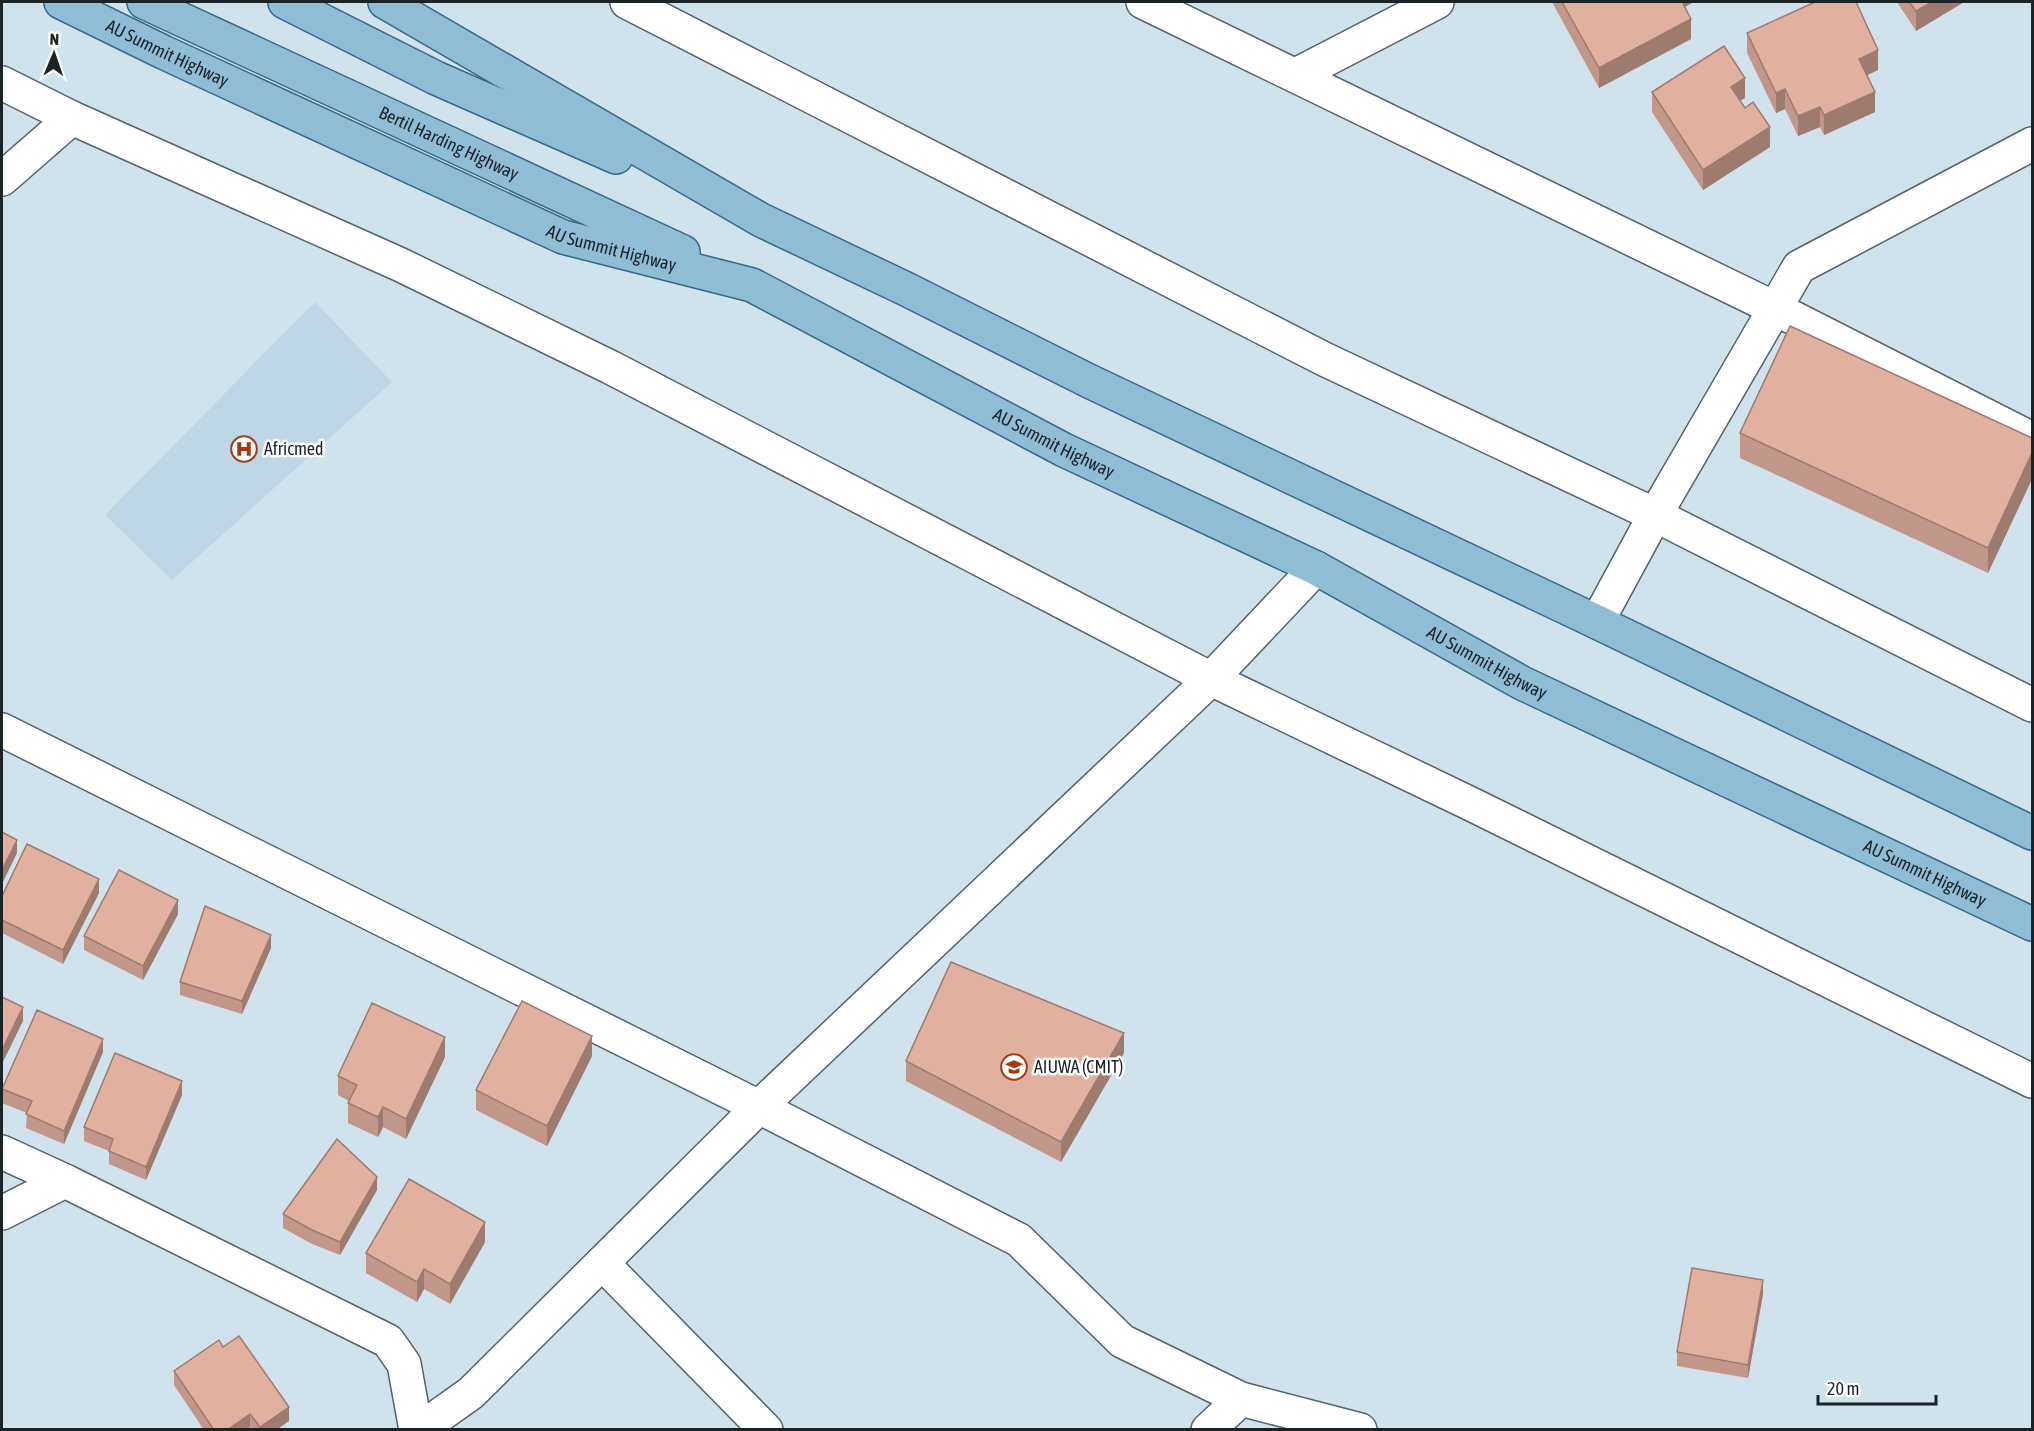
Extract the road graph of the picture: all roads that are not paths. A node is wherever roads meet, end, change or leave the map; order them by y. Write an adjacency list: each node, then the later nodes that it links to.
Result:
1 (61, 2): 14 (main road, AU Summit Highway)
2 (144, 2): 14 (main road, Bertil Harding Highway)
3 (285, 2): 13 (main road)
4 (385, 2): 13 (main road)
5 (627, 2): 17 (street)
6 (1143, 2): 8 (street)
7 (1437, 2): 8 (street)
8 (1296, 75): 15 (street)
9 (2, 82): 10 (street)
10 (72, 118): 12 (street); 20 (street)
11 (2032, 144): 15 (street)
12 (2, 179)
13 (760, 220): 19 (main road)
14 (753, 285): 18 (main road, AU Summit Highway)
15 (1774, 308): 16 (street); 17 (street)
16 (2032, 439)
17 (1655, 515): 19 (street); 21 (street)
18 (1316, 568): 20 (street); 24 (main road, AU Summit Highway)
19 (1597, 622): 23 (main road)
20 (1211, 679): 25 (street); 26 (street)
21 (2032, 705)
22 (2, 730): 26 (street)
23 (2032, 833)
24 (2032, 924)
25 (2032, 1081)
26 (759, 1107): 30 (street); 31 (street)
27 (2, 1152): 28 (street)
28 (65, 1181): 29 (street); 32 (street)
29 (2, 1213)
30 (602, 1263): 32 (street); 33 (street)
31 (1241, 1399): 34 (street); 35 (street)
32 (418, 1430)
33 (766, 1430)
34 (1208, 1430)
35 (1360, 1430)

